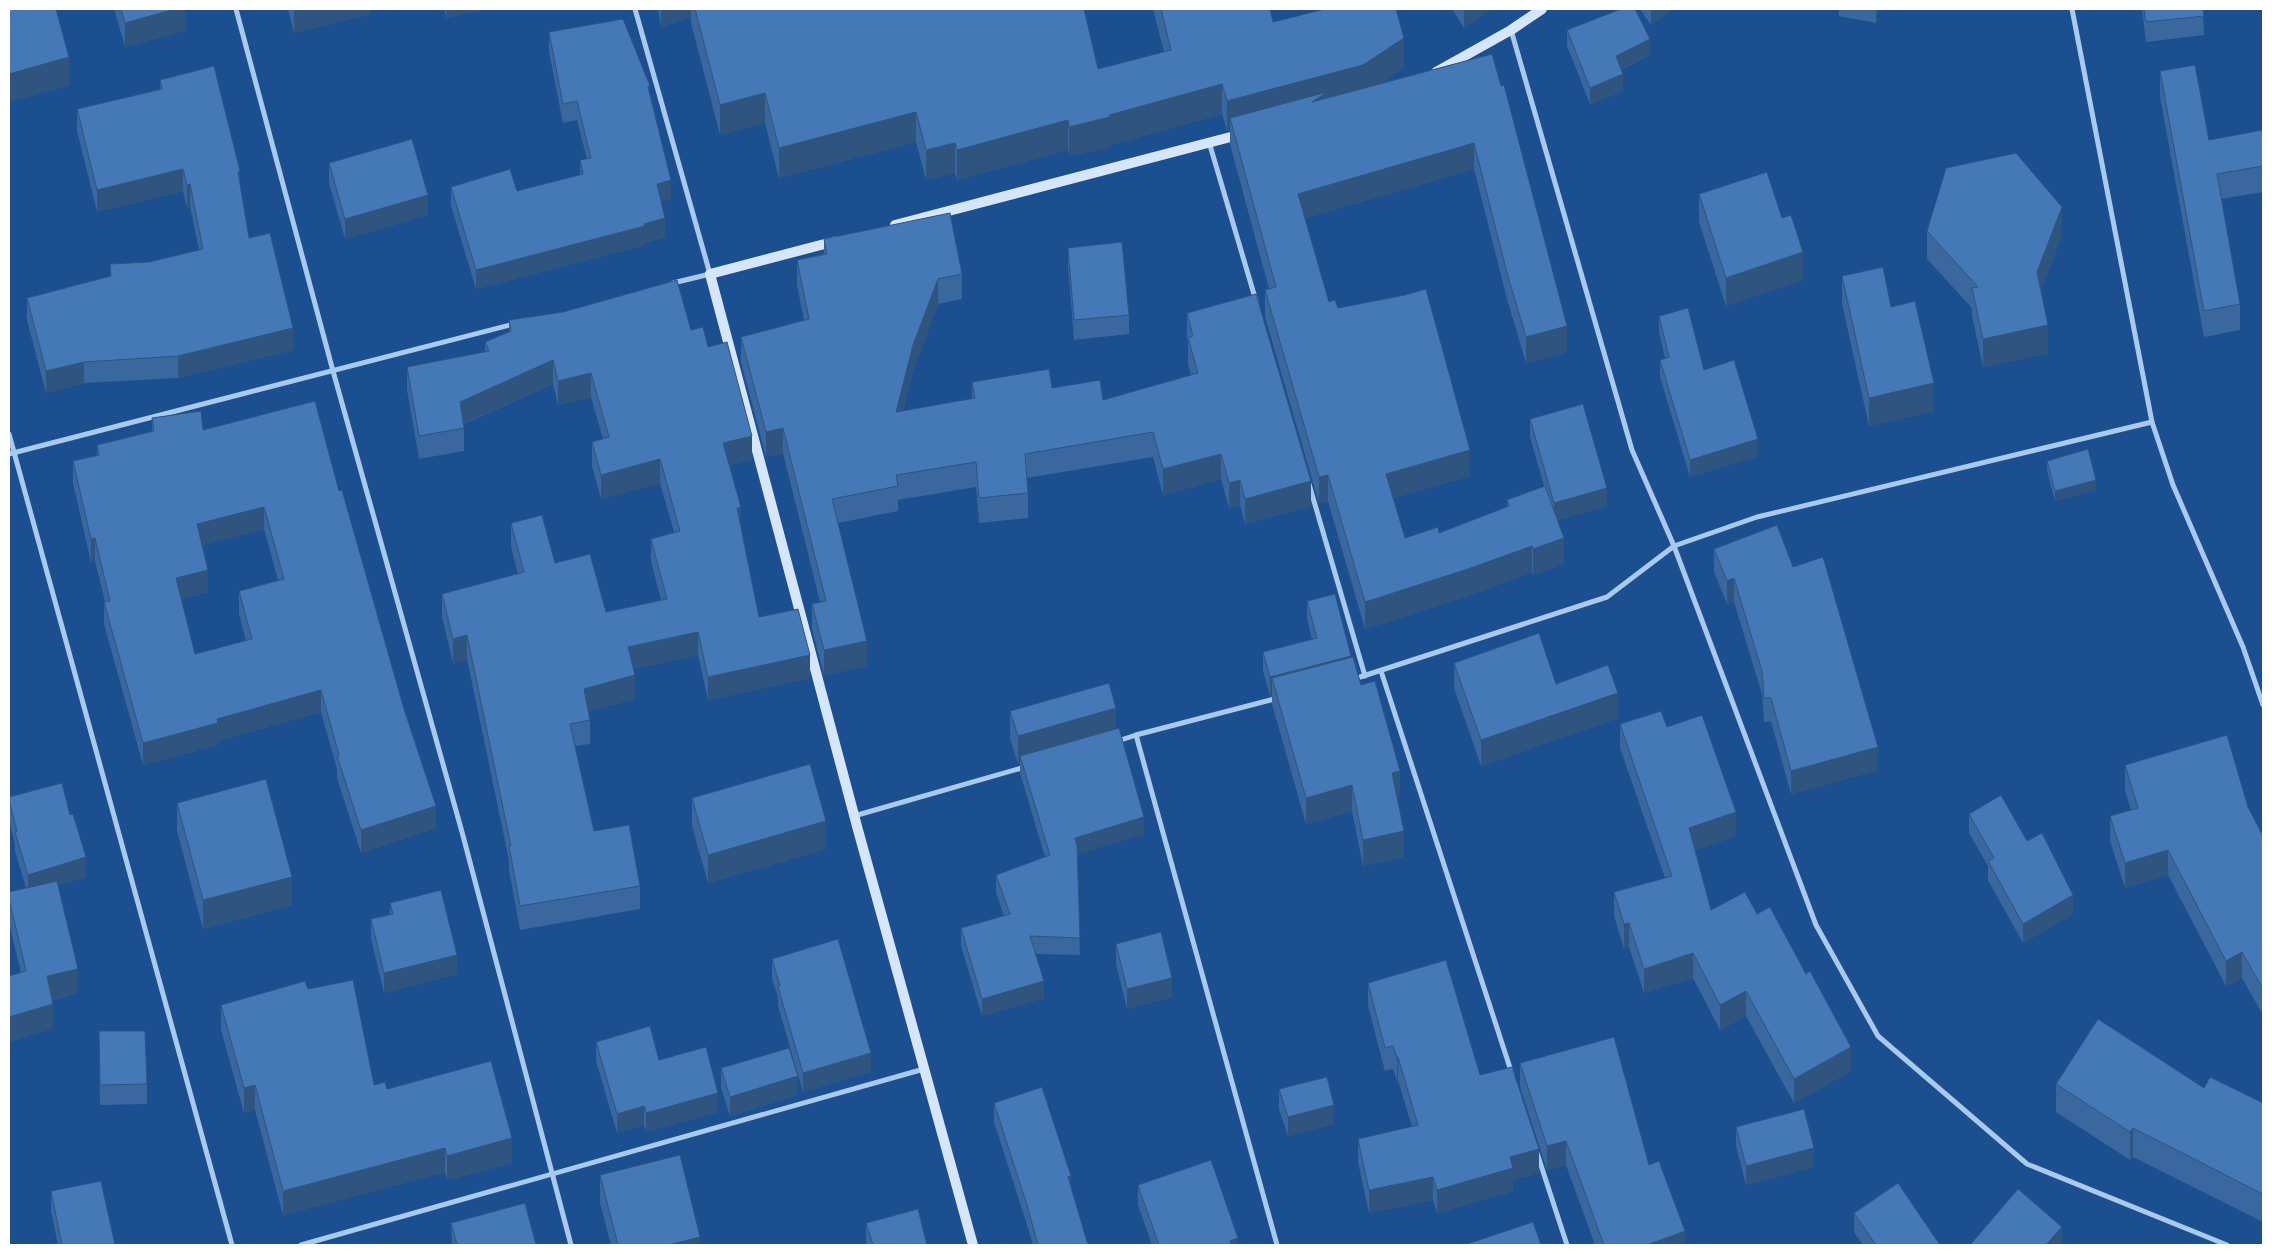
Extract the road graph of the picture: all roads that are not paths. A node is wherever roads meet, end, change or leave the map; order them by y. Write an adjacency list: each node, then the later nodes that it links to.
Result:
1 (236, 9): 15 (street)
2 (635, 9): 11 (street)
3 (1542, 9): 5 (street)
4 (2072, 9): 16 (street)
5 (1511, 30): 6 (street); 20 (street)
6 (1426, 77)
7 (1248, 132): 8 (street)
8 (1209, 142): 9 (street); 13 (street)
9 (883, 228)
10 (844, 238): 11 (street)
11 (710, 274): 12 (street); 29 (street)
12 (662, 286)
13 (1257, 304)
14 (517, 324): 15 (street)
15 (333, 371): 18 (street); 33 (street)
16 (2152, 422): 20 (street); 25 (street)
17 (9, 434): 18 (street)
18 (12, 453): 34 (street)
19 (1307, 476): 22 (street)
20 (1674, 546): 21 (street); 40 (street)
21 (1382, 671): 22 (street); 31 (street)
22 (1365, 676): 23 (street)
23 (1346, 681)
24 (1289, 696): 26 (street)
25 (2263, 705)
26 (1136, 735): 27 (street); 38 (street)
27 (1108, 743)
28 (1033, 765): 29 (street)
29 (854, 816): 30 (street)
30 (924, 1069): 33 (street); 37 (street)
31 (1512, 1076)
32 (1534, 1142): 39 (street)
33 (552, 1176): 35 (street); 36 (street)
34 (232, 1245)
35 (301, 1245)
36 (571, 1245)
37 (973, 1245)
38 (1277, 1245)
39 (1567, 1245)
40 (2227, 1245)

